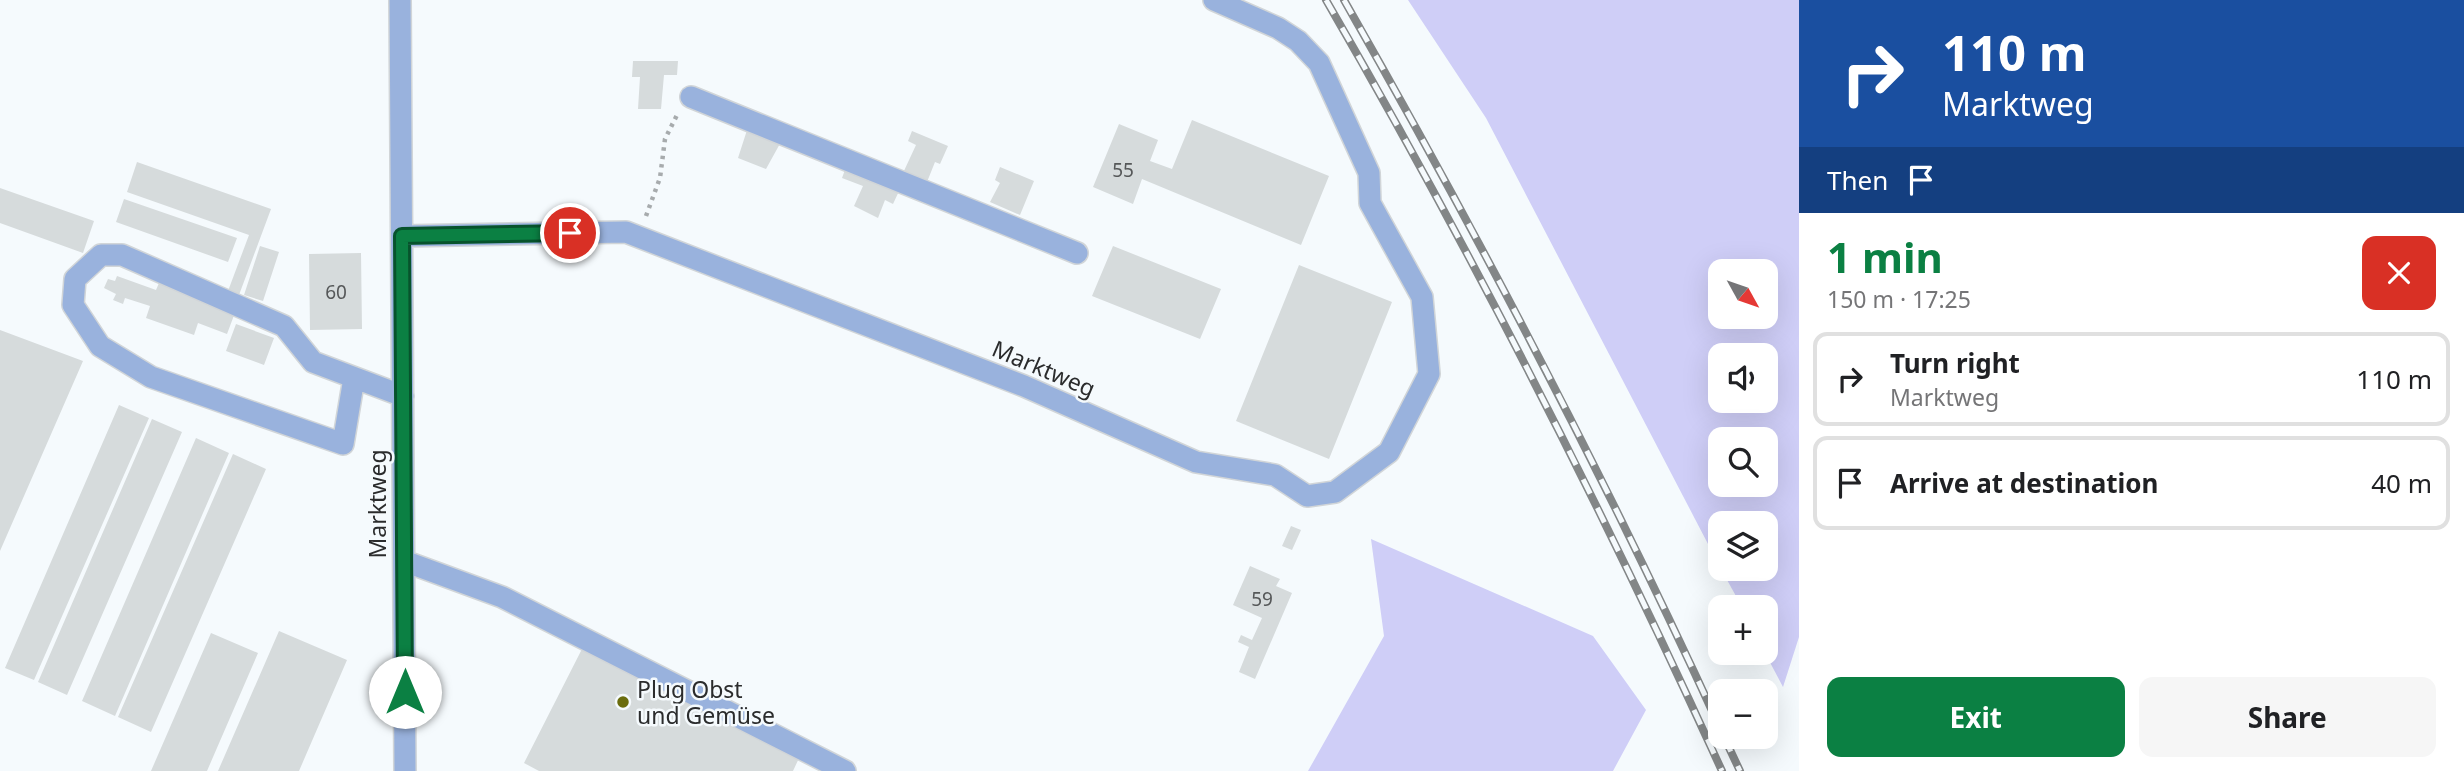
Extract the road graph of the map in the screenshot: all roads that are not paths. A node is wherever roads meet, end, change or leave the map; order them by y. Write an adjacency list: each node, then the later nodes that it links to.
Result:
1 (400, 0): 4 (street, Marktweg)
2 (1214, 0): 4 (street, Marktweg)
3 (691, 97): 5 (street)
4 (402, 236): 7 (street, Marktweg)
5 (1077, 253)
6 (354, 378): 6 (street); 7 (street)
7 (403, 396): 8 (street, Marktweg)
8 (404, 561): 9 (street, Marktweg); 10 (street)
9 (405, 771)
10 (845, 771)

